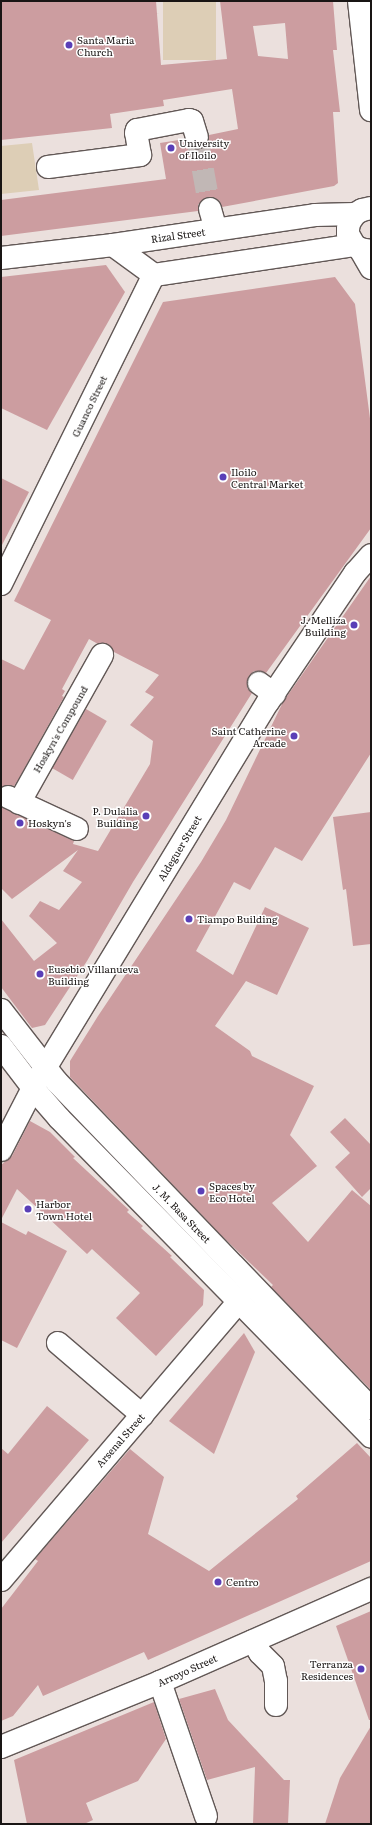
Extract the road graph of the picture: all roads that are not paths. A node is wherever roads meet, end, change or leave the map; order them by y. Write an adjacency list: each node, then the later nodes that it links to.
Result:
1 (359, 1): 2 (street)
2 (371, 110)
3 (197, 137): 4 (street)
4 (48, 167)
5 (363, 211): 6 (street, Rizal Street); 7 (street)
6 (112, 245): 8 (street, Rizal Street); 10 (street)
7 (362, 248): 9 (street); 10 (street)
8 (1, 258)
9 (371, 268)
10 (154, 275): 12 (street, Guanco Street)
11 (371, 555): 17 (street, Aldeguer Street)
12 (1, 584)
13 (102, 655): 14 (street, Hoskyn's Compound)
14 (77, 829)
15 (1, 1010): 17 (street, J. M. Basa Street)
16 (1, 1046): 18 (street, J. M. Basa Street)
17 (46, 1070): 18 (street, Aldeguer Street); 22 (street, J. M. Basa Street)
18 (33, 1088): 19 (street, Aldeguer Street); 20 (street, J. M. Basa Street)
19 (1, 1150)
20 (239, 1301): 23 (street, Arsenal Street); 24 (street, J. M. Basa Street)
21 (58, 1343): 23 (street)
22 (371, 1408)
23 (142, 1415): 25 (street, Arsenal Street)
24 (371, 1437)
25 (1, 1580)
26 (371, 1589): 27 (street, Arroyo Street)
27 (253, 1641): 28 (street, Arroyo Street); 29 (street)
28 (160, 1682): 30 (street, Arroyo Street); 31 (street)
29 (276, 1705)
30 (1, 1747)
31 (206, 1816)

